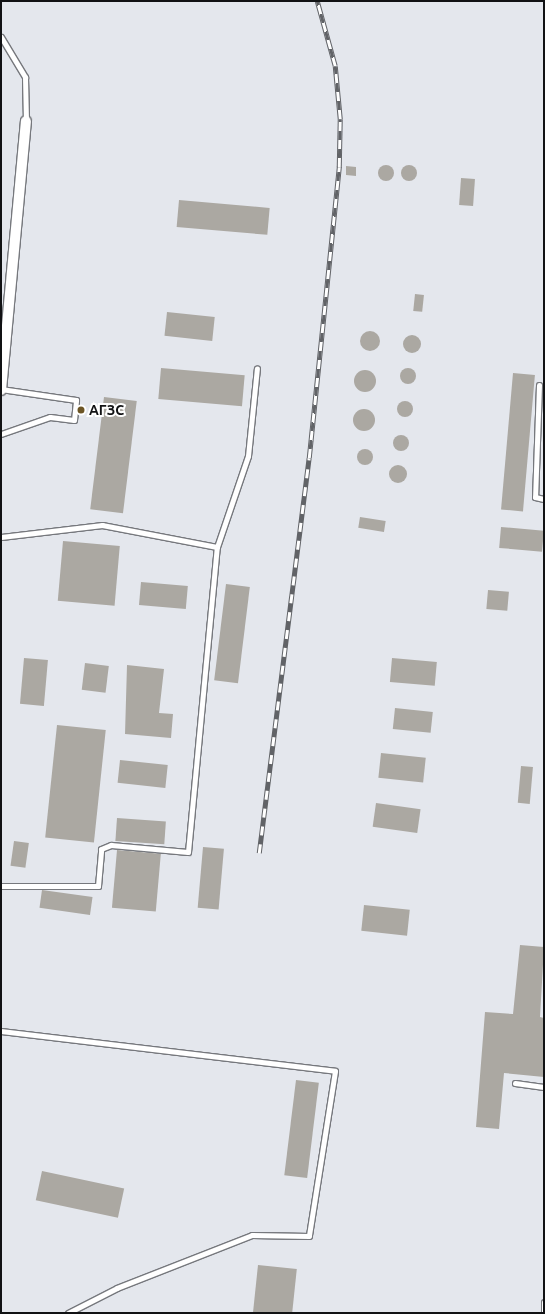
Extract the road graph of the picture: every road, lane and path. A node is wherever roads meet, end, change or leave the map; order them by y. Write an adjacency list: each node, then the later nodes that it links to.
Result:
1 (1, 37): 2 (lane)
2 (26, 121): 5 (street)
3 (257, 368): 9 (lane)
4 (539, 385): 7 (lane)
5 (1, 389): 6 (lane)
6 (1, 434)
7 (544, 499)
8 (1, 537): 9 (lane)
9 (218, 547): 10 (lane)
10 (1, 886)
11 (1, 1031): 16 (lane)
12 (515, 1083): 13 (lane)
13 (544, 1087)
14 (544, 1302): 15 (lane)
15 (544, 1311)
16 (68, 1313)

